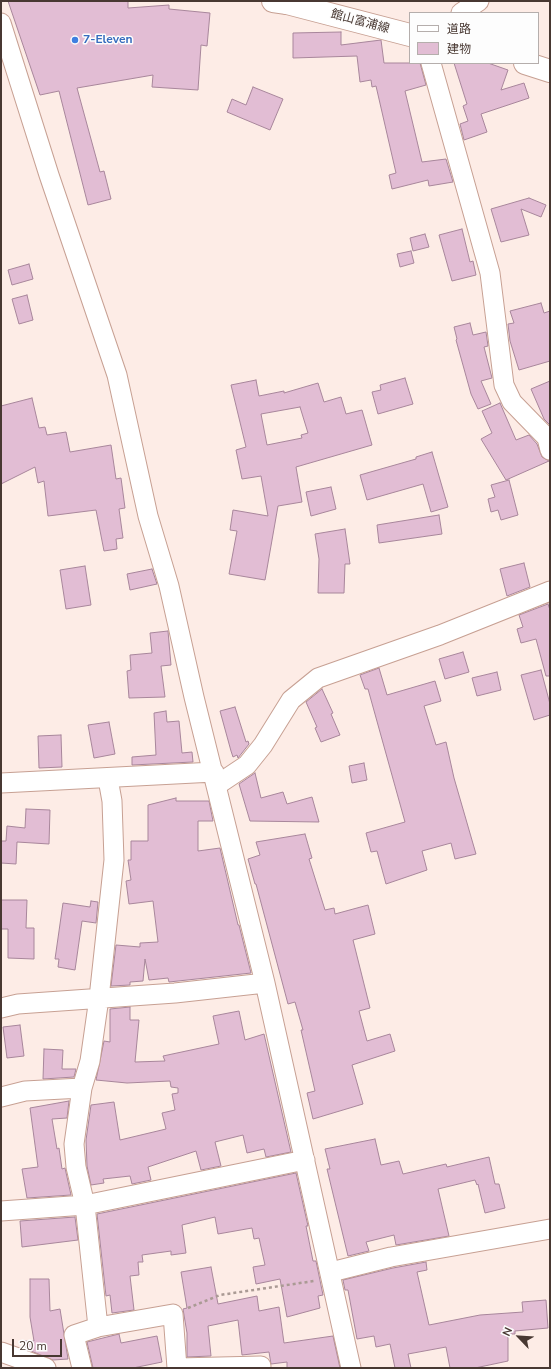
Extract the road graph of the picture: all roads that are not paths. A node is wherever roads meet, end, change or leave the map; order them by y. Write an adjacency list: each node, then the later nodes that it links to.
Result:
1 (479, 1): 3 (street)
2 (283, 2): 5 (main road, 館山富浦線)
3 (462, 12)
4 (1, 23): 12 (street)
5 (409, 35)
6 (431, 64): 9 (street)
7 (528, 64): 8 (main road)
8 (550, 71)
9 (549, 442)
10 (550, 591): 12 (street)
11 (108, 779): 12 (street); 13 (street); 15 (street)
12 (215, 779): 14 (street)
13 (1, 783)
14 (266, 983): 15 (street); 19 (street)
15 (99, 998): 16 (street); 17 (street)
16 (1, 1008)
17 (82, 1088): 18 (street); 20 (street)
18 (1, 1097)
19 (305, 1160): 20 (street); 23 (street)
20 (85, 1205): 21 (street); 24 (street)
21 (1, 1211)
22 (550, 1229): 23 (street)
23 (331, 1275): 30 (street)
24 (98, 1327): 28 (street); 29 (street)
25 (1, 1352): 27 (street)
26 (261, 1366): 29 (street)
27 (46, 1368)
28 (82, 1368)
29 (178, 1368)
30 (351, 1368)

